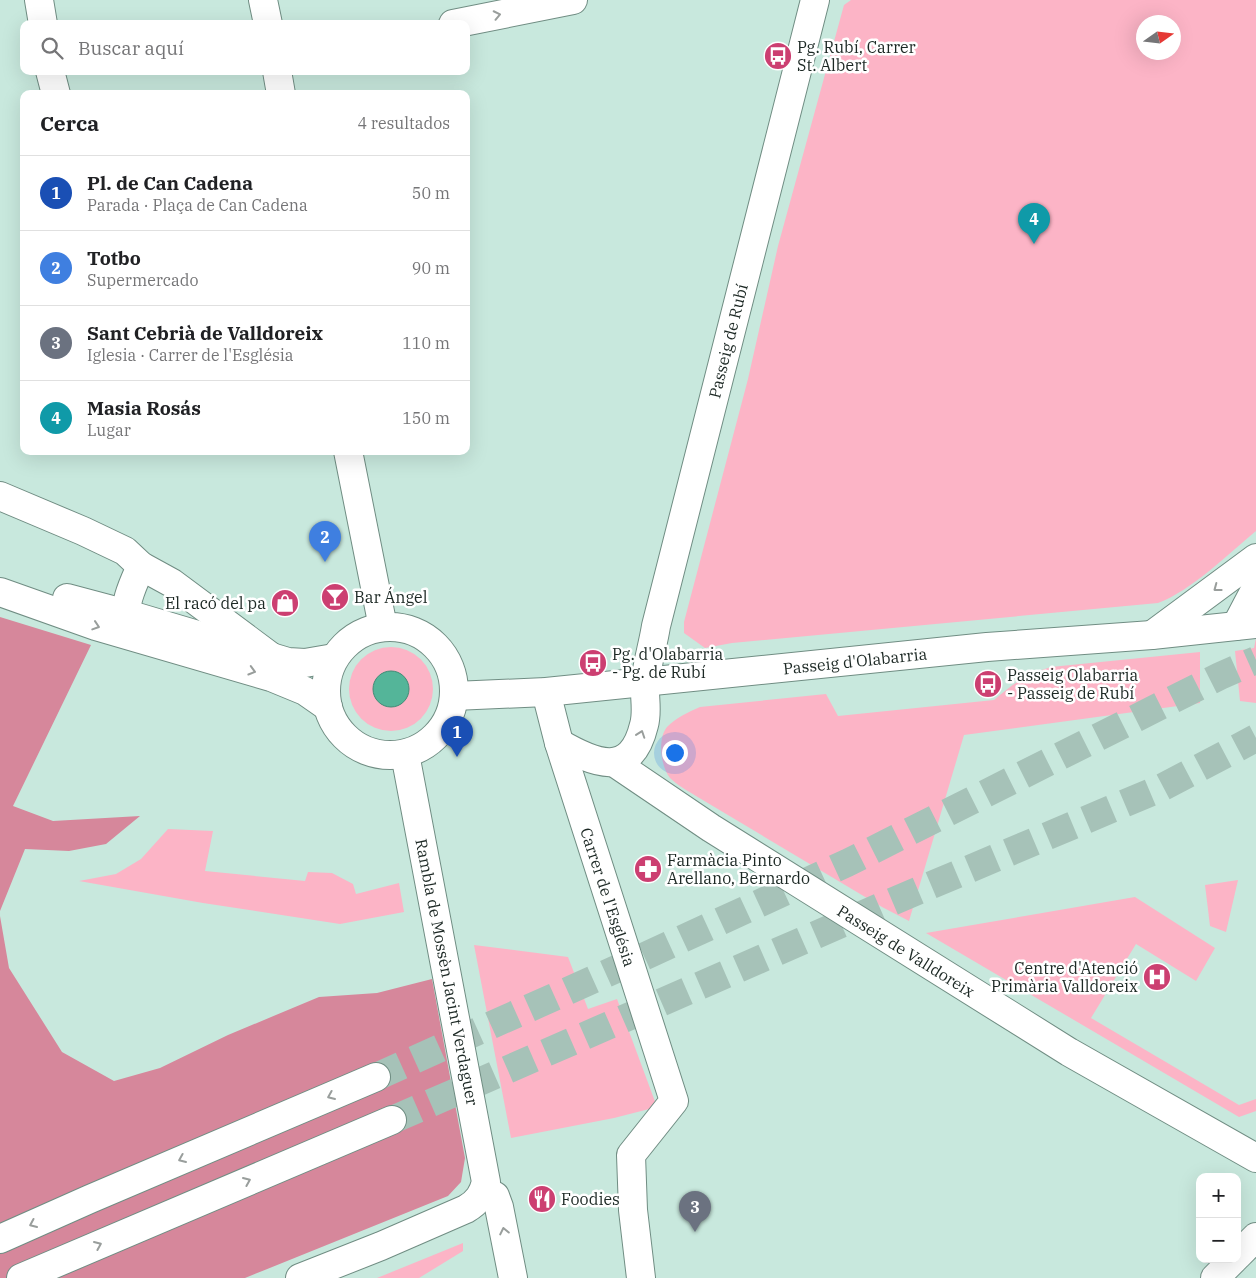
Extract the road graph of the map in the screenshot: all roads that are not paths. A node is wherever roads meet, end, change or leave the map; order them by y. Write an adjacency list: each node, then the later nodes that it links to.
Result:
1 (39, 0): 6 (main road)
2 (263, 0): 7 (main road)
3 (573, 0): 5 (main road)
4 (815, 0): 27 (main road, Passeig de Rubí)
5 (541, 3): 8 (main road, one-way to 5)
6 (42, 20)
7 (267, 20)
8 (470, 20)
9 (51, 75): 11 (main road)
10 (278, 75): 12 (main road)
11 (55, 90)
12 (280, 90)
13 (349, 455): 22 (main road)
14 (0, 496): 16 (main road)
15 (1256, 558): 23 (main road, one-way to 23)
16 (141, 566): 20 (main road); 25 (main road)
17 (0, 580): 20 (main road)
18 (1256, 588): 21 (main road)
19 (0, 592): 24 (main road, one-way to 24)
20 (127, 614): 24 (main road); 25 (main road)
21 (1246, 625): 23 (main road, Passeig d'Olabarria)
22 (384, 627): 26 (main road); 29 (main road)
23 (1152, 635): 27 (main road, Passeig d'Olabarria)
24 (187, 654): 30 (main road, one-way to 30)
25 (271, 658): 26 (main road)
26 (334, 658): 30 (main road)
27 (645, 683): 28 (main road, Passeig d'Olabarria); 33 (main road, Passeig de Rubí, one-way to 27)
28 (546, 692): 29 (main road, Passeig d'Olabarria); 31 (main road, Carrer de l'Església)
29 (454, 696): 32 (main road)
30 (328, 707): 32 (main road)
31 (559, 743): 33 (main road); 45 (main road, Carrer de l'Església)
32 (405, 754): 37 (main road, Rambla de Mossèn Jacint Verdaguer)
33 (615, 763): 36 (main road, Passeig de Valldoreix)
34 (376, 1076): 39 (main road, one-way to 39)
35 (392, 1120): 42 (main road, one-way to 35)
36 (1256, 1158)
37 (484, 1190): 43 (main road); 44 (main road, one-way to 37)
38 (1256, 1236): 40 (main road)
39 (0, 1239)
40 (1241, 1252)
41 (1230, 1263): 46 (main road)
42 (21, 1278)
43 (300, 1278)
44 (514, 1278)
45 (640, 1278)
46 (1215, 1278)

